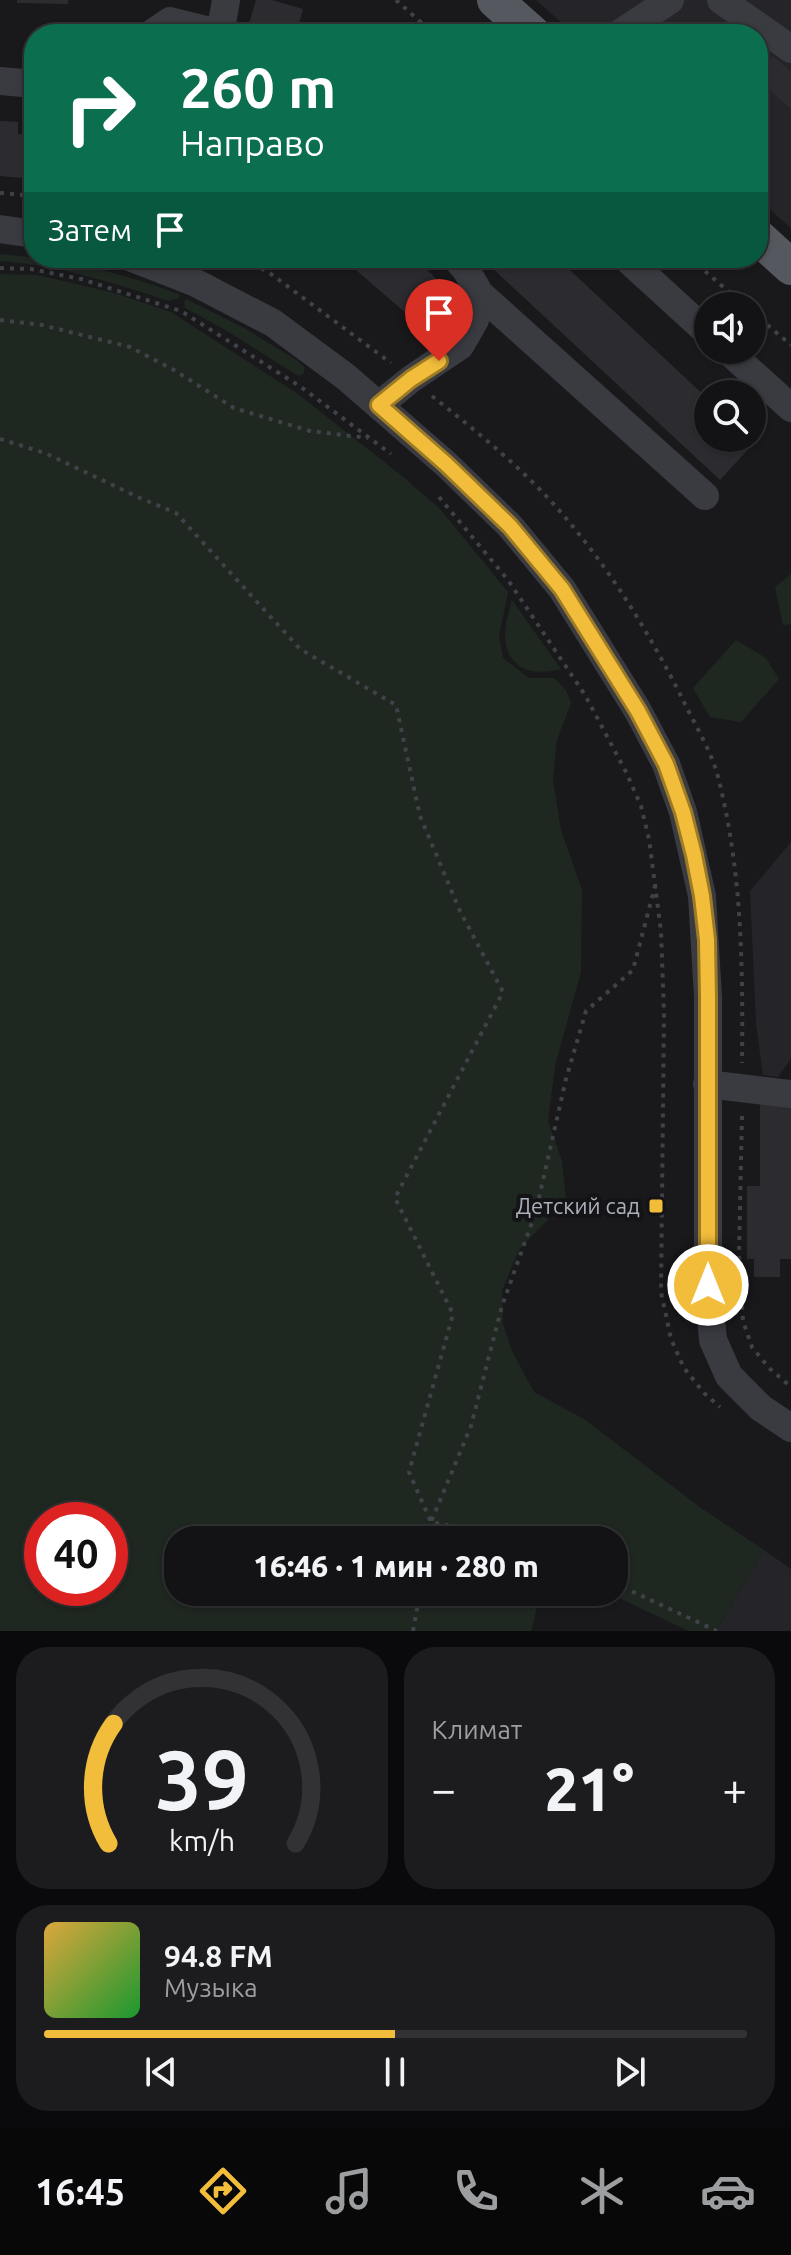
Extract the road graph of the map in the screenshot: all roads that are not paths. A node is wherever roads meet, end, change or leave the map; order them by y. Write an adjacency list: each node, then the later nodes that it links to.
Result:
1 (226, 0): 5 (street)
2 (495, 0): 6 (main road)
3 (670, 0): 7 (street)
4 (721, 0): 8 (street)
5 (222, 24)
6 (522, 24)
7 (634, 24)
8 (755, 24)
9 (768, 33): 10 (street)
10 (791, 49)
11 (0, 81): 12 (street)
12 (24, 83)
13 (0, 229): 14 (street)
14 (24, 233)
15 (768, 246): 16 (main road)
16 (791, 267)
17 (158, 268): 23 (street)
18 (464, 268): 20 (street)
19 (637, 268): 21 (street)
20 (480, 294): 23 (street); 25 (street)
21 (694, 320)
22 (742, 364): 24 (street)
23 (379, 405): 26 (street)
24 (791, 408)
25 (705, 496)
26 (707, 1084): 27 (street); 28 (street)
27 (791, 1094)
28 (791, 1428)

